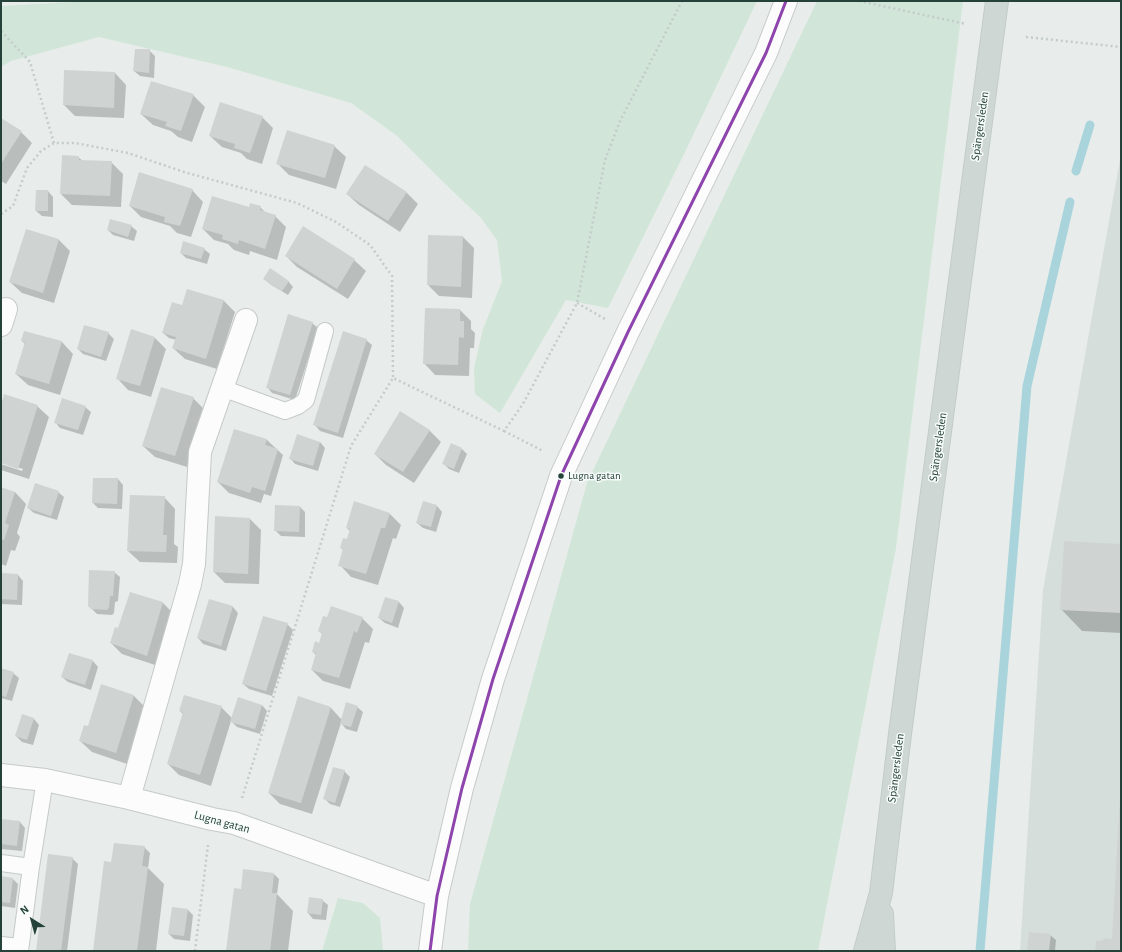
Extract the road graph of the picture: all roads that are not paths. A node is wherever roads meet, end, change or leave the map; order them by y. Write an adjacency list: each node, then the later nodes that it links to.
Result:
1 (786, 1): 12 (street)
2 (997, 1): 11 (main road, Spängersleden)
3 (246, 320): 5 (street)
4 (325, 331): 5 (lane)
5 (222, 388): 8 (street)
6 (1, 775): 7 (street, Lugna gatan)
7 (45, 780): 8 (street, Lugna gatan); 10 (lane)
8 (129, 798): 12 (street, Lugna gatan)
9 (1, 863): 10 (lane)
10 (31, 867): 14 (lane)
11 (881, 894): 16 (main road, Spängersleden); 17 (main road, Spängersleden)
12 (437, 896): 15 (street)
13 (1, 945): 14 (lane)
14 (20, 949)
15 (430, 951)
16 (865, 951)
17 (884, 951)

